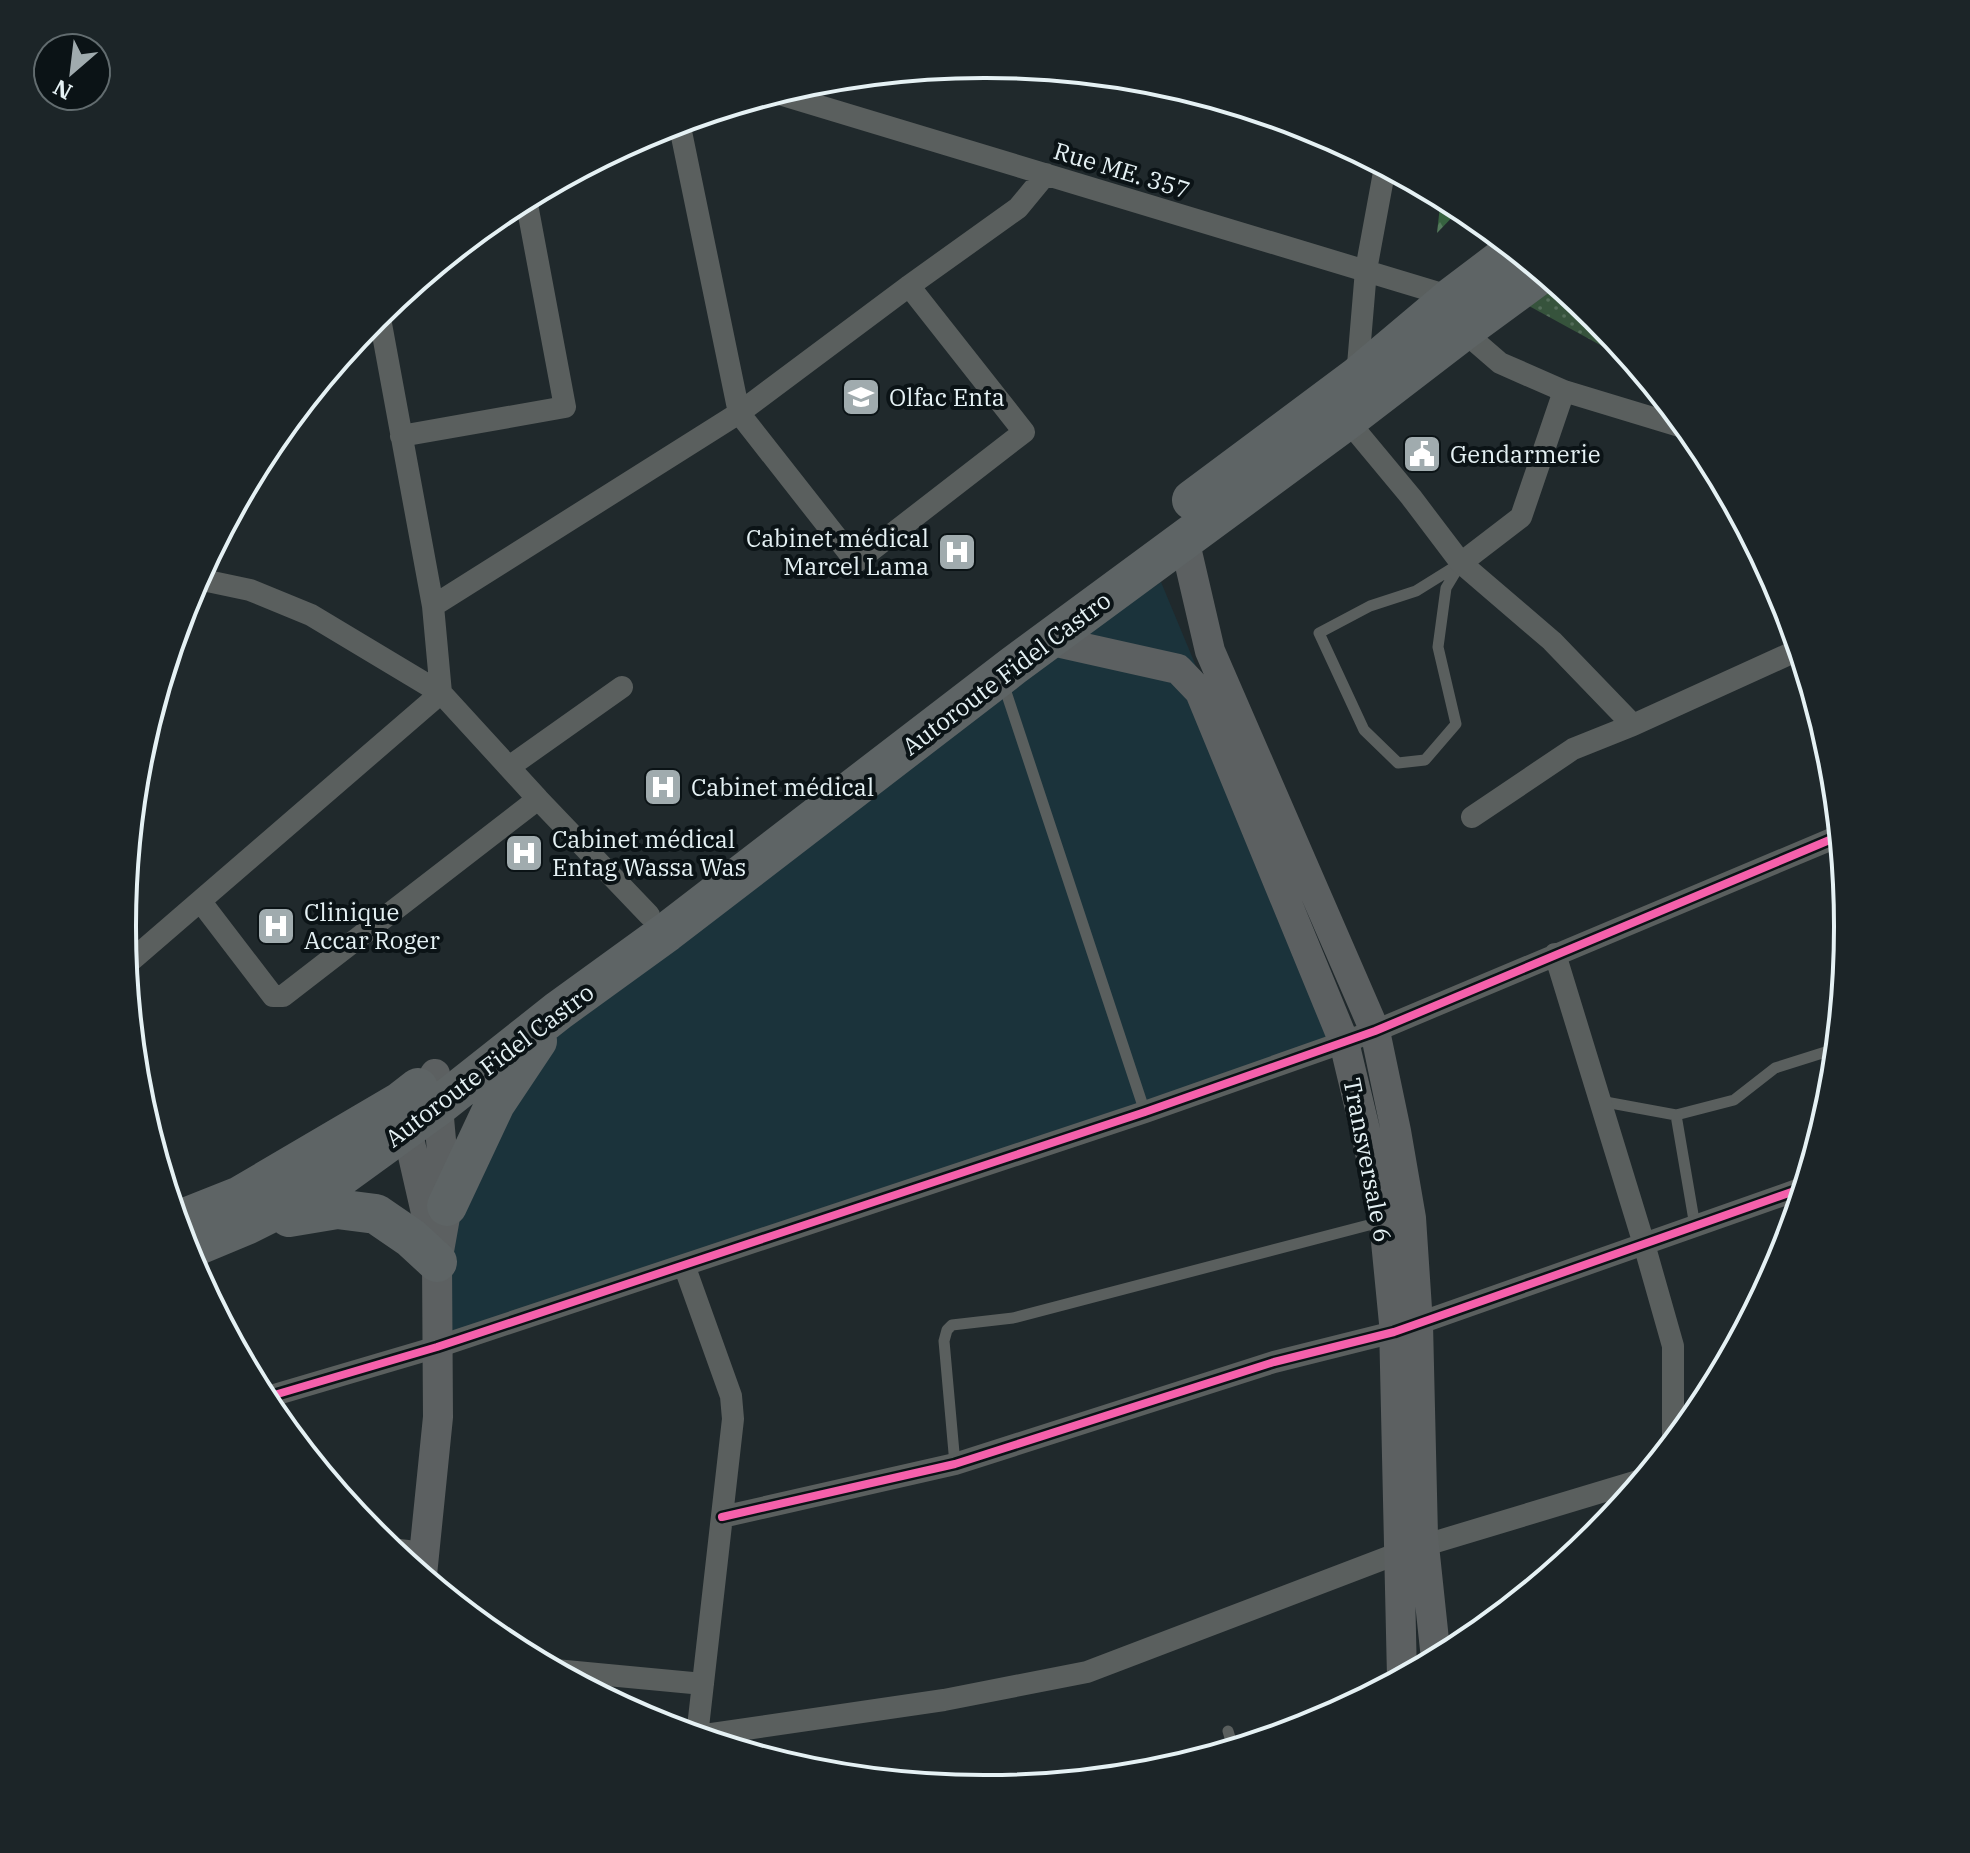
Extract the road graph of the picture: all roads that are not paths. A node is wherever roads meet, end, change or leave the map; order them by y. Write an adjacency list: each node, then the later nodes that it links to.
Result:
1 (797, 99): 3 (street, Rue ME. 357)
2 (678, 136): 14 (street)
3 (1046, 174): 7 (street, Rue ME. 357); 9 (street)
4 (1383, 178): 7 (street)
5 (528, 212): 17 (street)
6 (1507, 258): 10 (highway, Autoroute Fidel Castro)
7 (1366, 270): 10 (street, Rue ME. 357); 12 (street)
8 (1531, 278): 10 (highway, Autoroute Fidel Castro)
9 (909, 286): 14 (street); 14 (street)
10 (1458, 314): 12 (highway, Autoroute Fidel Castro); 13 (street); 15 (highway, Autoroute Fidel Castro)
11 (382, 330): 17 (street)
12 (1357, 377): 18 (highway, Autoroute Fidel Castro)
13 (1564, 391): 16 (street); 19 (street)
14 (739, 413): 21 (street)
15 (1347, 420): 18 (highway, Autoroute Fidel Castro); 19 (street)
16 (1667, 422)
17 (401, 436): 21 (street)
18 (1177, 528): 22 (highway, Autoroute Fidel Castro); 33 (highway, Autoroute Fidel Castro); 37 (main road, Transversale 6)
19 (1461, 563): 19 (lane); 27 (street)
20 (210, 582): 26 (street)
21 (433, 606): 26 (street)
22 (1048, 640): 24 (highway, Autoroute Fidel Castro); 38 (main road, Transversale 6)
23 (1788, 654): 27 (street)
24 (1013, 666): 36 (highway, Autoroute Fidel Castro); 42 (lane)
25 (622, 687): 28 (street)
26 (441, 693): 28 (street); 32 (street)
27 (1633, 725): 30 (street)
28 (509, 767): 29 (street)
29 (538, 799): 32 (street); 33 (street)
30 (1472, 817)
31 (1829, 840): 34 (street)
32 (201, 902): 35 (street)
33 (649, 915): 41 (highway, Autoroute Fidel Castro)
34 (1555, 954): 37 (street); 40 (street)
35 (137, 956)
36 (558, 1011): 41 (highway, Autoroute Fidel Castro); 45 (highway)
37 (1375, 1031): 38 (street); 54 (main road, Transversale 6)
38 (1344, 1042): 42 (street); 47 (main road, Transversale 6)
39 (1823, 1053): 43 (lane)
40 (1600, 1101): 43 (lane); 50 (street)
41 (420, 1102): 45 (main road); 46 (highway, Autoroute Fidel Castro); 48 (highway, Autoroute Fidel Castro); 52 (main road)
42 (1145, 1112): 53 (street)
43 (1676, 1115): 49 (lane)
44 (1790, 1193): 49 (street)
45 (447, 1206): 52 (main road)
46 (188, 1216)
47 (1384, 1221): 54 (main road, Transversale 6); 58 (lane)
48 (246, 1225): 51 (highway, Autoroute Fidel Castro); 52 (highway)
49 (1695, 1226): 50 (street)
50 (1644, 1244): 54 (street); 57 (street)
51 (199, 1245)
52 (437, 1262): 55 (main road)
53 (684, 1265): 55 (street); 60 (street)
54 (1406, 1328): 58 (street); 61 (main road, Transversale 6)
55 (437, 1347): 56 (street); 62 (main road)
56 (277, 1394)
57 (1673, 1423)
58 (955, 1464): 60 (street)
59 (1624, 1485): 61 (street)
60 (722, 1517): 66 (street)
61 (1412, 1550): 63 (main road, Transversale 6); 64 (main road, Transversale 6); 69 (street)
62 (423, 1561)
63 (1433, 1646)
64 (1403, 1664)
65 (583, 1673): 66 (street)
66 (703, 1684): 67 (street)
67 (699, 1725)
68 (1228, 1731): 70 (lane)
69 (721, 1733)
70 (1230, 1738)

